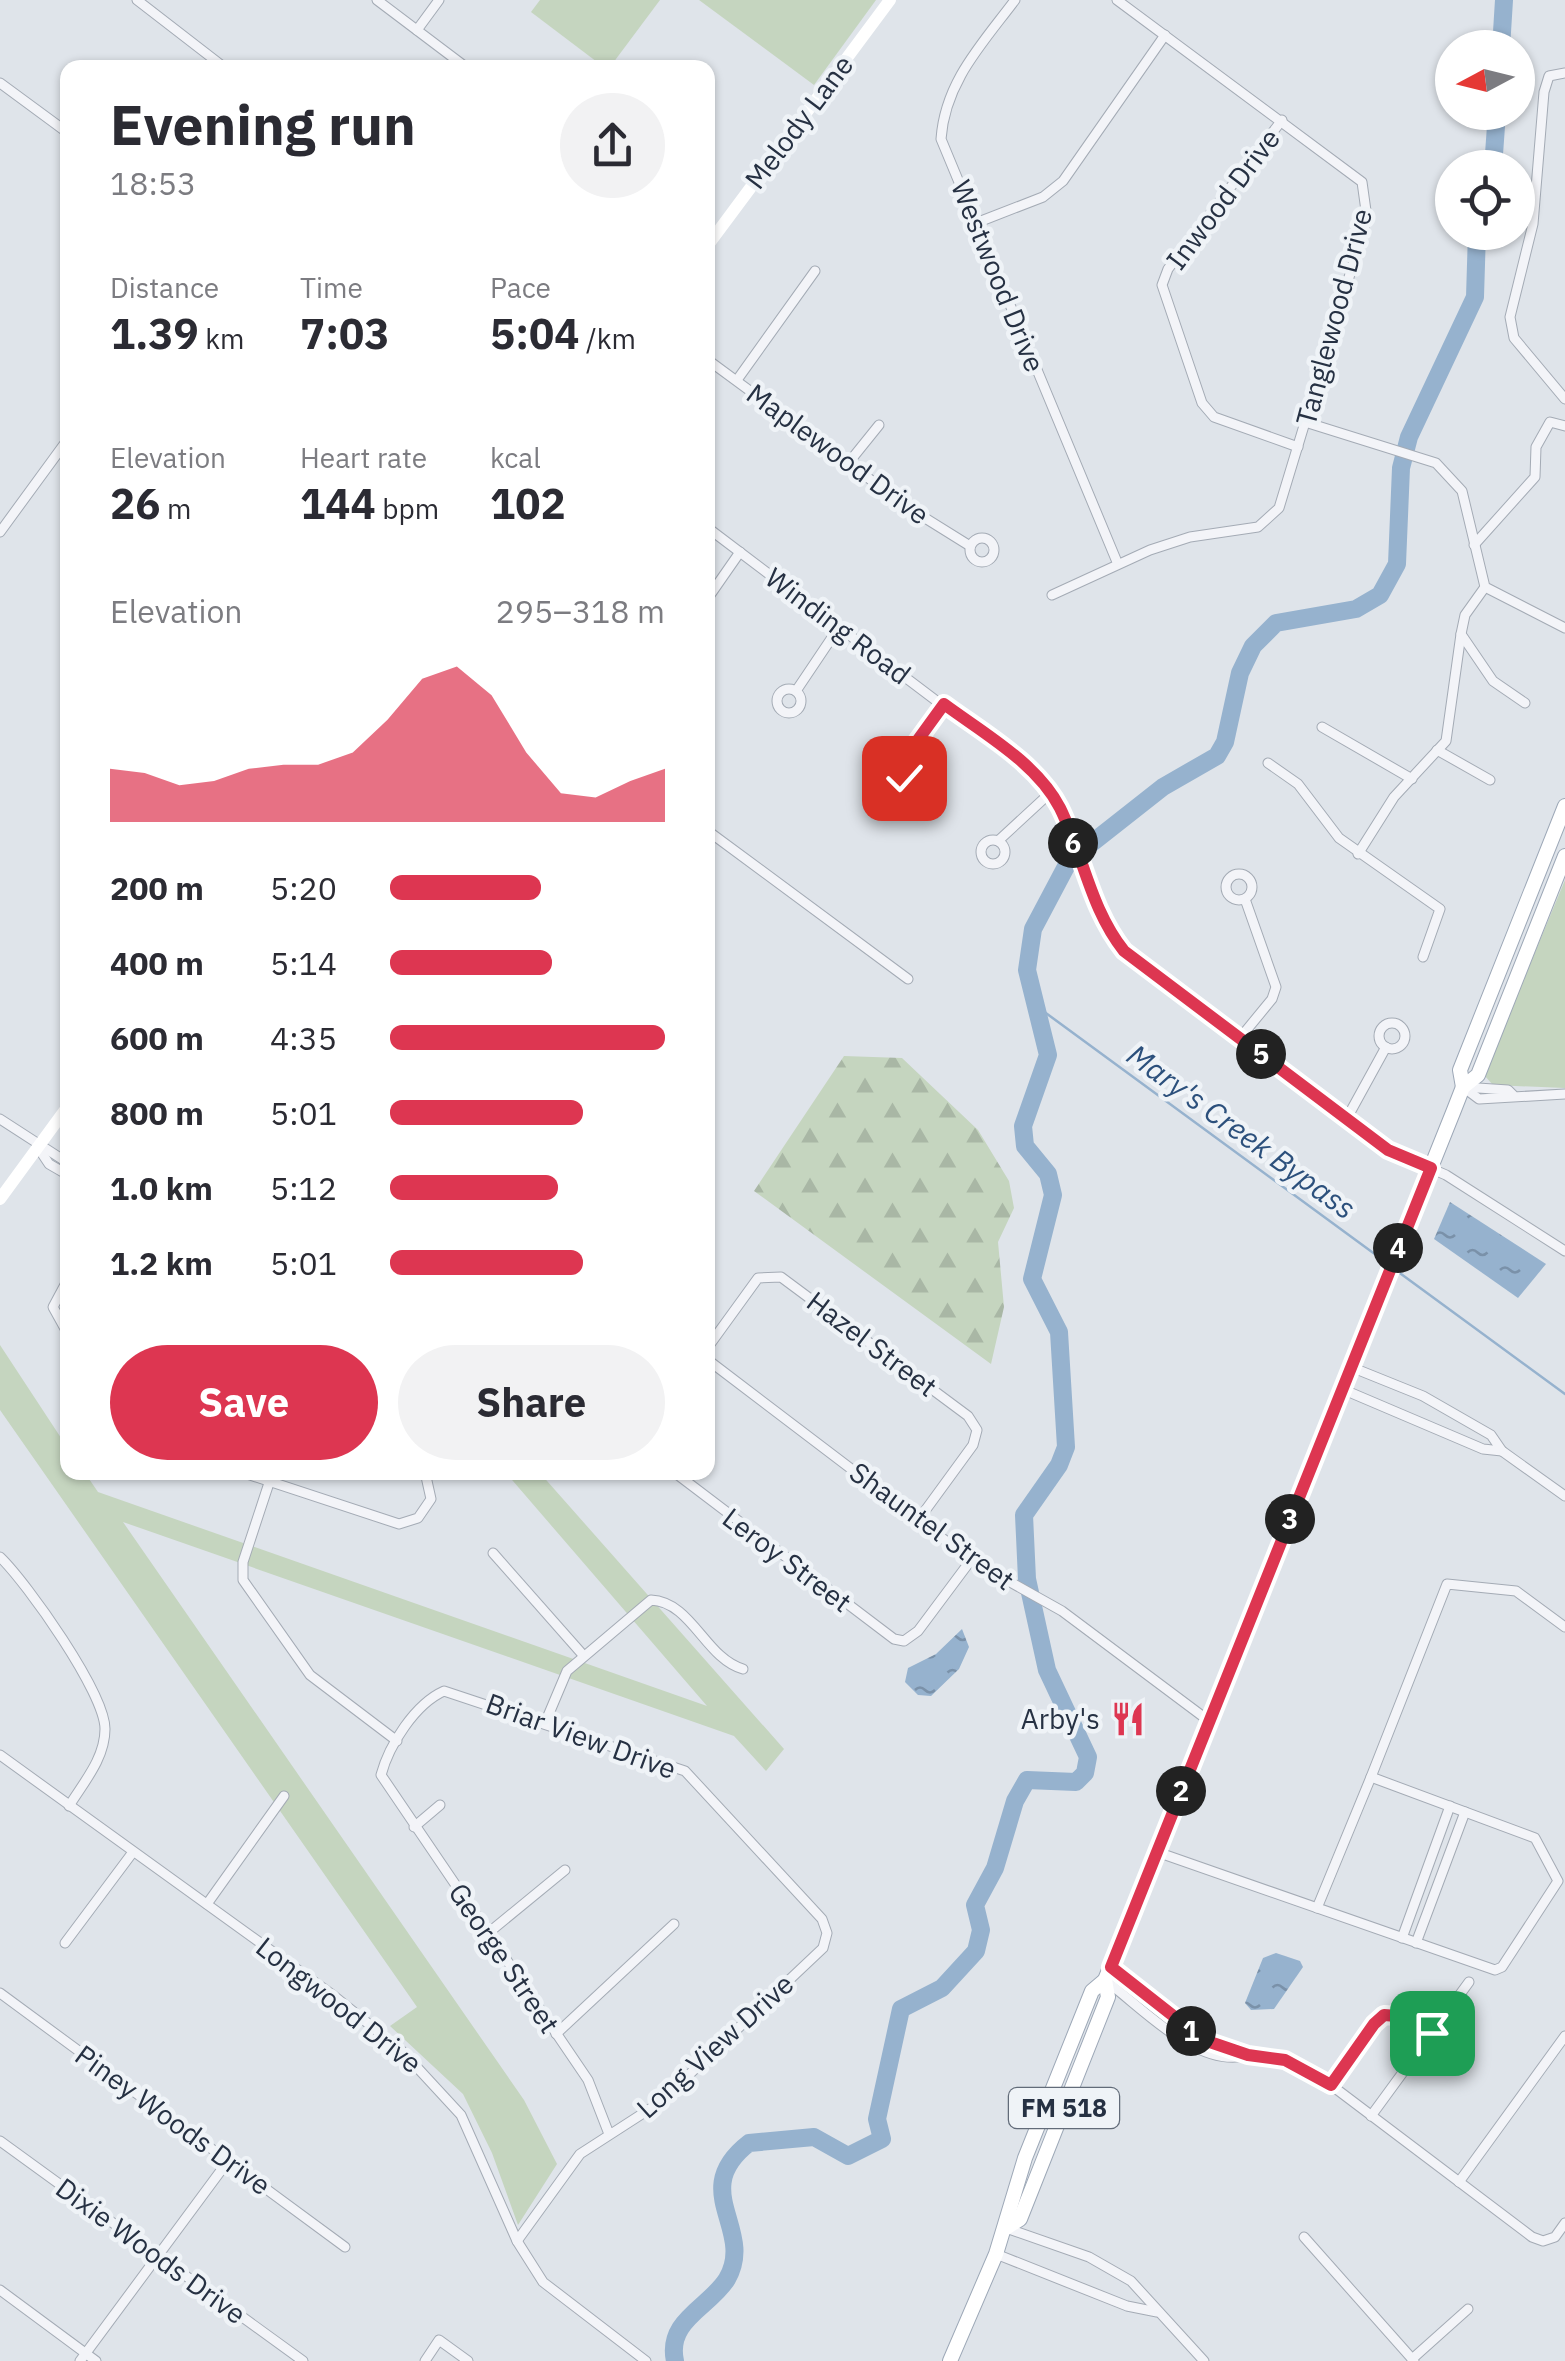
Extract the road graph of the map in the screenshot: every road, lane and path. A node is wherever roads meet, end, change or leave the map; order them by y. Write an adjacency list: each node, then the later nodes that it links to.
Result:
1 (137, 0): 9 (street)
2 (377, 0): 7 (street)
3 (439, 0): 7 (street)
4 (890, 0): 16 (street, Melody Lane)
5 (1016, 0): 15 (street, Westwood Drive)
6 (1116, 0): 8 (street, Tanglewood Drive)
7 (417, 30): 10 (street)
8 (1165, 35): 13 (street, Tanglewood Drive); 15 (street)
9 (215, 60)
10 (456, 60)
11 (1565, 73): 20 (street)
12 (0, 83): 14 (street)
13 (1282, 120): 21 (street, Tanglewood Drive); 24 (street, Inwood Drive)
14 (60, 127)
15 (976, 224): 32 (street, Westwood Drive)
16 (715, 235)
17 (816, 271): 19 (street)
18 (715, 365): 19 (street, Maplewood Drive)
19 (737, 380): 26 (street, Maplewood Drive)
20 (1565, 399)
21 (1305, 422): 24 (street, Tanglewood Drive); 29 (street)
22 (878, 425): 26 (street)
23 (1565, 426): 29 (street)
24 (1298, 447): 32 (street, Tanglewood Drive)
25 (60, 450): 27 (street)
26 (850, 460): 30 (street, Maplewood Drive)
27 (0, 532)
28 (715, 533): 31 (street, Winding Road)
29 (1474, 545): 33 (street)
30 (970, 546)
31 (740, 552): 34 (street); 36 (street, Winding Road)
32 (1117, 562): 35 (street, Tanglewood Drive)
33 (1485, 587): 37 (street); 38 (street)
34 (715, 588)
35 (1052, 595)
36 (839, 626): 39 (street); 40 (street, Winding Road)
37 (1565, 628)
38 (1461, 634): 41 (street); 43 (street)
39 (796, 691)
40 (944, 704): 45 (street); 48 (street, Winding Road)
41 (1525, 704)
42 (1322, 727): 46 (street)
43 (1437, 750): 46 (street); 47 (street)
44 (1268, 764): 52 (street)
45 (899, 766)
46 (1412, 779): 52 (street)
47 (1490, 780)
48 (1050, 794): 51 (street); 57 (street, Winding Road)
49 (1565, 806): 59 (main road, FM 518)
50 (715, 836): 56 (street)
51 (998, 841)
52 (1358, 854): 55 (street)
53 (1565, 856): 59 (main road, FM 518)
54 (1245, 898): 57 (street)
55 (1423, 957)
56 (908, 979)
57 (1240, 1038): 62 (street, Winding Road)
58 (1386, 1048): 62 (street)
59 (1463, 1087): 60 (street); 66 (main road, FM 518)
60 (1565, 1094)
61 (60, 1117): 64 (street)
62 (1347, 1118): 66 (street, Winding Road)
63 (0, 1119): 64 (street)
64 (38, 1146): 65 (street); 67 (street); 68 (street)
65 (60, 1158)
66 (1431, 1168): 69 (street, Winding Road); 74 (main road, FM 518)
67 (60, 1170)
68 (0, 1199)
69 (1565, 1251)
70 (60, 1293): 71 (street)
71 (60, 1320)
72 (715, 1337): 82 (street, Hazel Street)
73 (715, 1365): 82 (street, Shauntel Street)
74 (1351, 1367): 75 (main road, FM 518); 76 (street)
75 (1342, 1390): 76 (street); 89 (main road, FM 518)
76 (1502, 1451): 81 (street)
77 (261, 1480): 80 (street)
78 (428, 1480): 80 (street)
79 (684, 1480): 85 (street, Leroy Street)
80 (269, 1483): 91 (street)
81 (1565, 1496)
82 (919, 1519): 85 (street, Shauntel Street)
83 (493, 1553): 87 (street)
84 (0, 1557): 97 (street)
85 (972, 1560): 89 (street, Shauntel Street)
86 (1565, 1626): 93 (street)
87 (583, 1656): 88 (street); 90 (street)
88 (744, 1670)
89 (1210, 1721): 102 (main road, FM 518)
90 (545, 1723): 91 (street, Briar View Drive); 108 (street, Briar View Drive)
91 (397, 1741): 94 (street, Briar View Drive)
92 (0, 1754): 97 (street, Longwood Drive)
93 (1371, 1777): 98 (street); 106 (street)
94 (388, 1787): 100 (street, George Street)
95 (284, 1796): 105 (street)
96 (440, 1805): 100 (street)
97 (69, 1806): 101 (street, Longwood Drive)
98 (1450, 1806): 99 (street); 110 (street)
99 (1465, 1812): 104 (street); 112 (street)
100 (414, 1827): 109 (street, George Street)
101 (134, 1852): 105 (street, Longwood Drive); 111 (street)
102 (1157, 1852): 106 (street); 113 (main road, FM 518)
103 (565, 1870): 109 (street)
104 (1561, 1879): 112 (street)
105 (207, 1904): 130 (street, Longwood Drive)
106 (1317, 1908): 110 (street)
107 (674, 1924): 117 (street)
108 (827, 1932): 122 (street, Long View Drive)
109 (488, 1934): 117 (street, George Street)
110 (1402, 1938): 112 (street)
111 (65, 1943)
112 (1416, 1943)
113 (1108, 1974): 119 (main road, FM 518); 120 (street); 124 (main road, FM 518)
114 (1469, 1982): 116 (street)
115 (0, 1992): 125 (street, Piney Woods Drive)
116 (1432, 2033): 120 (street); 121 (street)
117 (556, 2034): 122 (street, George Street)
118 (1565, 2036): 126 (street)
119 (1068, 2051): 124 (main road); 128 (main road, FM 518)
120 (1331, 2085): 121 (street)
121 (1371, 2116): 126 (street)
122 (609, 2134): 130 (street, Long View Drive)
123 (0, 2141): 133 (street, Dixie Woods Drive)
124 (1050, 2143): 128 (main road, FM 518)
125 (228, 2161): 131 (street, Piney Woods Drive); 133 (street)
126 (1459, 2182): 127 (street)
127 (1565, 2223)
128 (1006, 2228): 132 (main road, FM 518); 136 (street)
129 (1304, 2237): 138 (street)
130 (517, 2242): 143 (street, Longwood Drive)
131 (345, 2247)
132 (996, 2254): 136 (street); 144 (main road, FM 518)
133 (158, 2258): 137 (street); 140 (street, Dixie Woods Drive)
134 (0, 2290): 137 (street)
135 (1468, 2309): 138 (street)
136 (1158, 2312): 145 (street)
137 (83, 2357): 139 (street)
138 (1413, 2360)
139 (96, 2361)
140 (303, 2361)
141 (425, 2361): 142 (street)
142 (468, 2361)
143 (646, 2361)
144 (950, 2361)
145 (1204, 2361)

